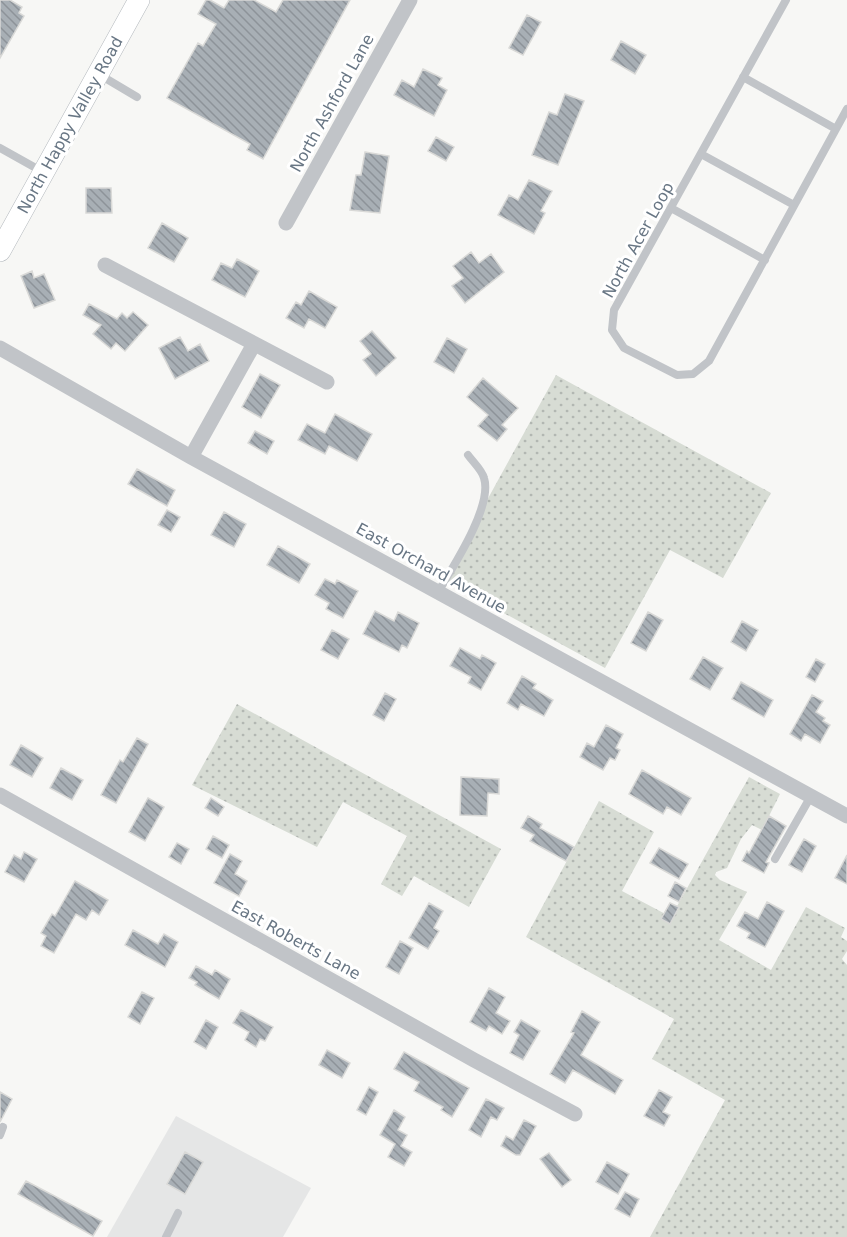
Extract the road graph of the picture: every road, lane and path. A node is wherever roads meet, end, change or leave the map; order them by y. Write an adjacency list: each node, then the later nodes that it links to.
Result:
1 (140, 0): 4 (main road, North Happy Valley Road)
2 (410, 0): 14 (street, North Ashford Lane)
3 (786, 0): 5 (lane, North Acer Loop)
4 (98, 74): 6 (lane); 11 (main road, North Happy Valley Road)
5 (743, 77): 8 (lane); 10 (lane, North Acer Loop)
6 (137, 97)
7 (847, 109): 8 (lane, North Acer Loop)
8 (836, 129): 12 (lane, North Acer Loop)
9 (0, 148): 11 (lane)
10 (701, 154): 12 (lane); 13 (lane, North Acer Loop)
11 (44, 172): 15 (main road, North Happy Valley Road)
12 (794, 205): 16 (lane, North Acer Loop)
13 (671, 208): 16 (lane); 16 (lane, North Acer Loop)
14 (286, 223)
15 (0, 251)
16 (765, 260)
17 (105, 265): 18 (street)
18 (254, 344): 20 (street); 22 (street)
19 (0, 348): 22 (street, East Orchard Avenue)
20 (327, 382)
21 (468, 455): 23 (lane)
22 (191, 457): 23 (street, East Orchard Avenue)
23 (438, 592): 25 (street, East Orchard Avenue)
24 (0, 795): 28 (street, East Roberts Lane)
25 (811, 796): 26 (street, East Orchard Avenue); 27 (lane)
26 (847, 816)
27 (775, 859)
28 (575, 1114)
29 (178, 1213): 30 (lane)
30 (166, 1237)

